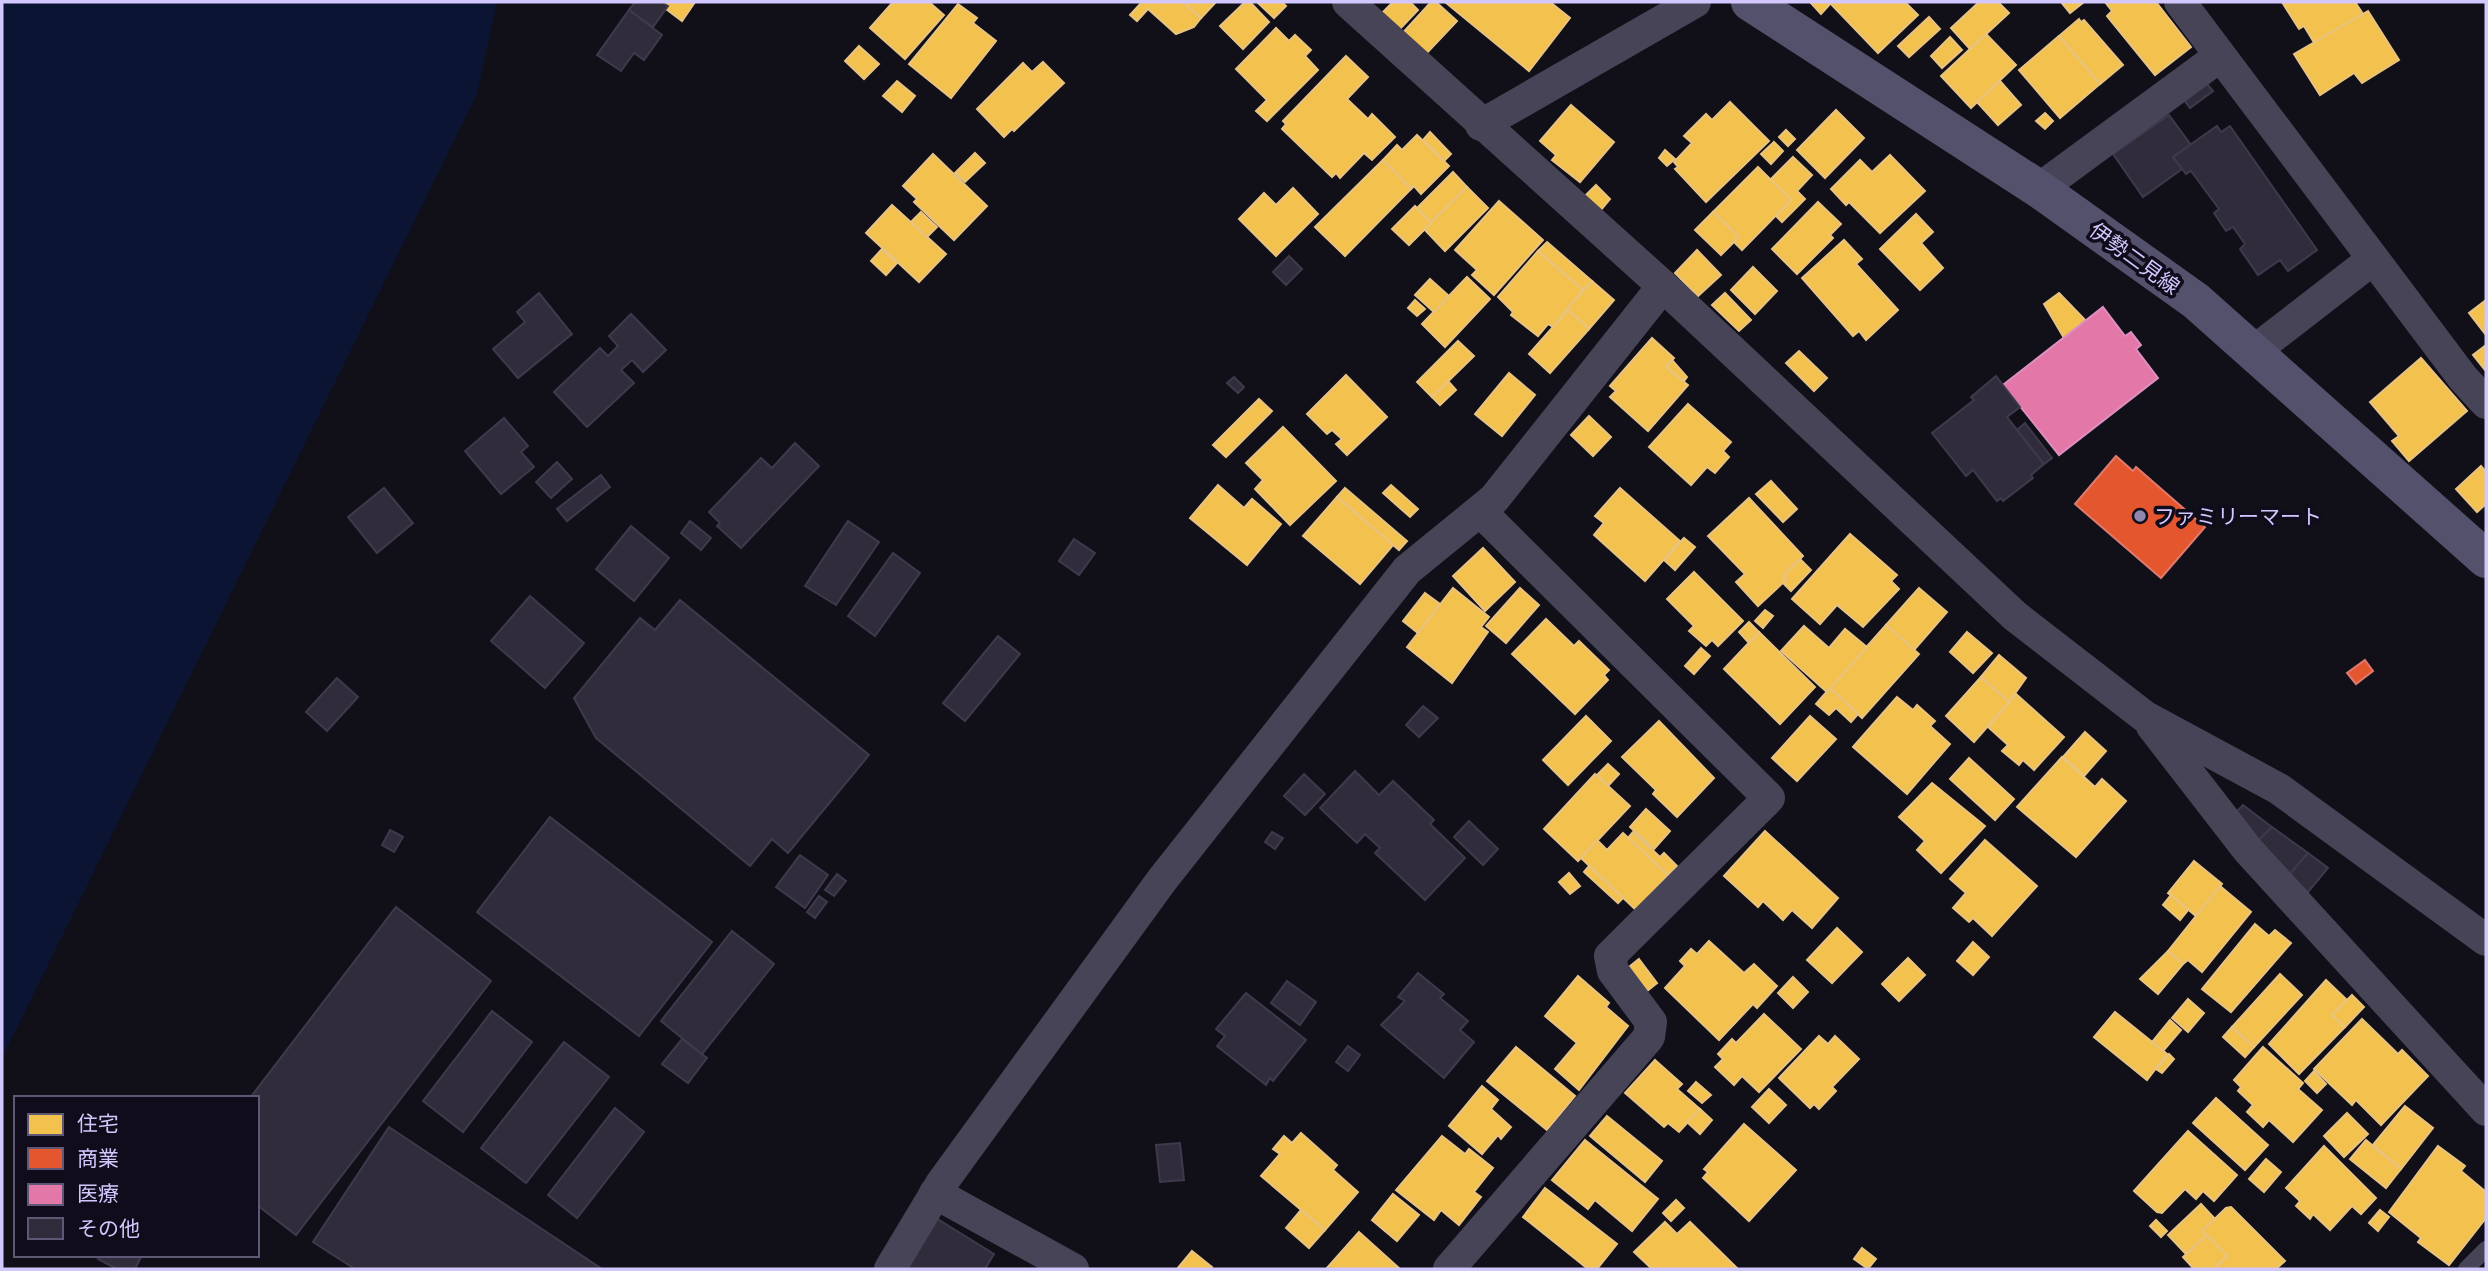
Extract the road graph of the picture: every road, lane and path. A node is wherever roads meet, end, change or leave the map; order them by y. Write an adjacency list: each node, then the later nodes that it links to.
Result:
1 (1348, 2): 6 (street)
2 (1695, 2): 6 (street)
3 (1750, 2): 7 (main road, 伊勢二見線)
4 (2180, 2): 5 (street)
5 (2221, 56): 7 (street); 8 (street)
6 (1481, 125): 9 (street)
7 (2039, 189): 10 (main road, 伊勢二見線)
8 (2373, 259): 10 (street); 11 (street)
9 (1663, 286): 12 (street); 14 (street)
10 (2253, 352): 13 (main road, 伊勢二見線)
11 (2486, 403)
12 (1480, 511): 17 (street); 21 (street)
13 (2482, 548)
14 (2144, 716): 15 (street); 16 (street)
15 (2486, 940)
16 (2486, 1110)
17 (935, 1193): 19 (street); 20 (street)
18 (2486, 1249): 22 (lane)
19 (890, 1269)
20 (1073, 1269)
21 (1449, 1269)
22 (2466, 1269)

